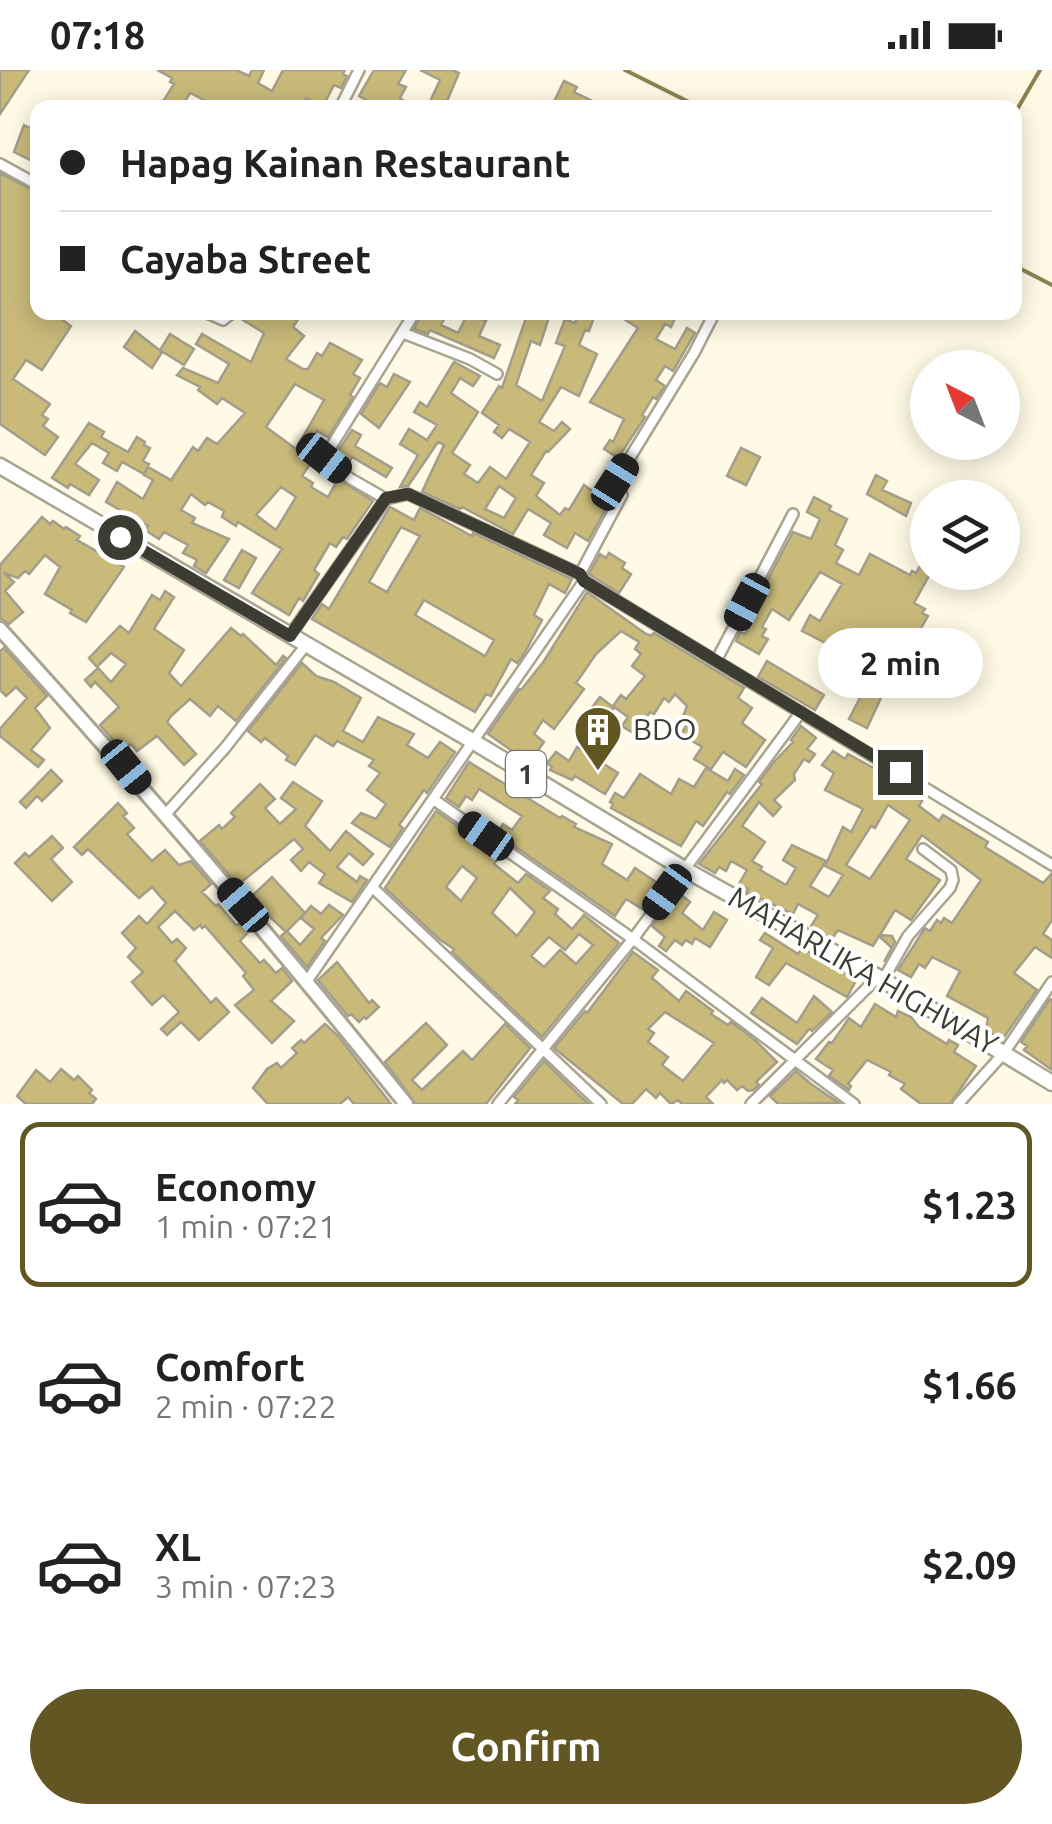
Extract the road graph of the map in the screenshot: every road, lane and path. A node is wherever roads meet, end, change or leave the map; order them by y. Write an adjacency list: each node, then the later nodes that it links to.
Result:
1 (359, 70): 2 (street)
2 (344, 100)
3 (0, 164): 4 (street)
4 (30, 181)
5 (410, 320): 7 (street)
6 (711, 320): 12 (street)
7 (403, 333): 8 (street); 10 (street)
8 (497, 374)
9 (0, 466): 14 (main road, MAHARLIKA HIGHWAY / 1)
10 (386, 498): 12 (street); 14 (street)
11 (794, 514): 16 (street)
12 (582, 578): 16 (street); 18 (street)
13 (0, 628): 20 (street)
14 (290, 636): 15 (main road, MAHARLIKA HIGHWAY / 1)
15 (306, 645): 18 (main road, MAHARLIKA HIGHWAY / 1); 20 (street)
16 (716, 661): 17 (street)
17 (801, 712): 22 (street); 23 (street)
18 (474, 742): 19 (street); 23 (main road, MAHARLIKA HIGHWAY / 1)
19 (433, 799): 24 (street); 25 (street)
20 (165, 815): 27 (street)
21 (923, 849): 26 (street)
22 (1052, 865)
23 (684, 869): 25 (street); 26 (main road, MAHARLIKA HIGHWAY / 1)
24 (372, 887): 27 (street); 29 (street)
25 (632, 939): 29 (street); 31 (street)
26 (880, 978): 30 (main road, MAHARLIKA HIGHWAY / 1); 31 (street)
27 (308, 981): 33 (street)
28 (1052, 982): 30 (street)
29 (544, 1051): 34 (street); 35 (street)
30 (1004, 1053): 32 (main road, MAHARLIKA HIGHWAY / 1); 38 (street)
31 (794, 1061): 36 (street); 37 (street)
32 (1052, 1082)
33 (406, 1104)
34 (498, 1104)
35 (601, 1104)
36 (751, 1104)
37 (854, 1104)
38 (958, 1104)

